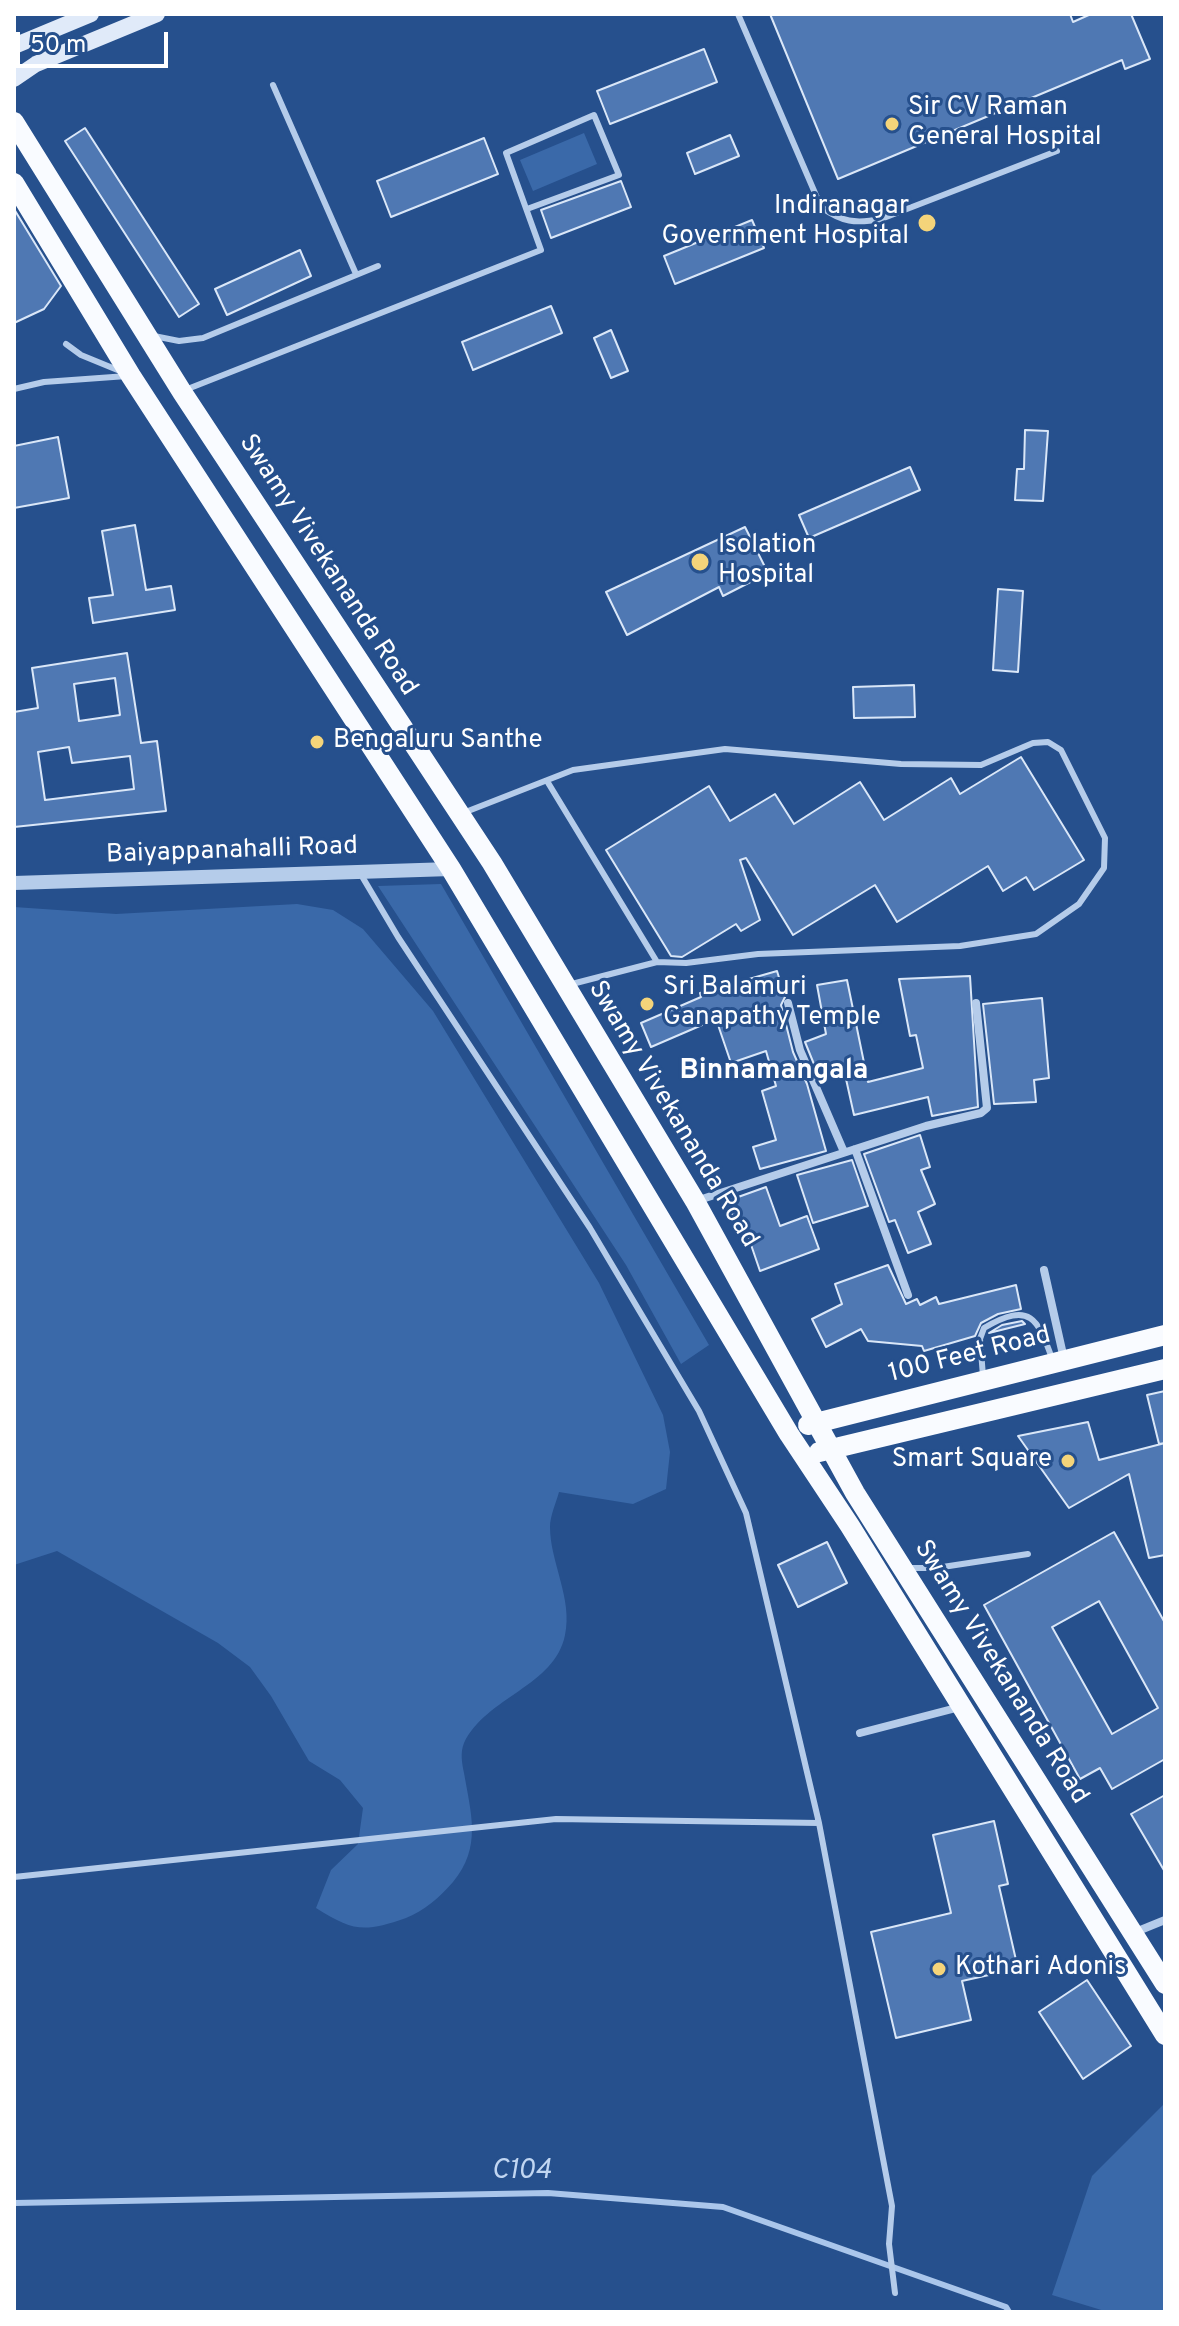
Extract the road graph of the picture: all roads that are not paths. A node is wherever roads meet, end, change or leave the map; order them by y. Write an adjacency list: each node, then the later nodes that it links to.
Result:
1 (91, 14): 4 (main road)
2 (157, 14): 5 (main road)
3 (738, 14): 8 (lane)
4 (14, 46)
5 (14, 79)
6 (273, 85): 12 (lane)
7 (14, 122): 13 (main road, Swamy Vivekananda Road)
8 (1057, 151)
9 (14, 183): 15 (main road, Swamy Vivekananda Road)
10 (527, 209): 10 (lane); 17 (lane)
11 (378, 266): 12 (lane)
12 (356, 274): 13 (lane)
13 (146, 334): 17 (main road, Swamy Vivekananda Road)
14 (66, 344): 15 (lane)
15 (131, 376): 16 (lane); 20 (main road, Swamy Vivekananda Road)
16 (14, 389)
17 (182, 392): 19 (main road, Swamy Vivekananda Road)
18 (547, 781): 19 (lane); 23 (lane); 23 (lane)
19 (459, 814): 24 (main road, Swamy Vivekananda Road)
20 (451, 869): 21 (street, Baiyappanahalli Road); 37 (main road, Swamy Vivekananda Road)
21 (359, 872): 22 (street, Baiyappanahalli Road); 44 (lane)
22 (14, 883)
23 (657, 962): 24 (lane)
24 (565, 986): 29 (main road, Swamy Vivekananda Road)
25 (788, 1003): 28 (street)
26 (976, 1003): 27 (street)
27 (855, 1149): 28 (street); 31 (street)
28 (844, 1152): 29 (street)
29 (695, 1201): 36 (main road, Swamy Vivekananda Road)
30 (1044, 1270): 33 (street)
31 (908, 1295)
32 (1165, 1335): 33 (main road, 100 Feet Road)
33 (1058, 1361): 35 (main road, 100 Feet Road); 35 (lane)
34 (1165, 1369): 38 (main road)
35 (983, 1380): 36 (main road, 100 Feet Road)
36 (817, 1421): 37 (main road, 100 Feet Road); 38 (main road, Swamy Vivekananda Road)
37 (789, 1434): 39 (main road, Swamy Vivekananda Road)
38 (831, 1448): 39 (main road); 41 (main road, Swamy Vivekananda Road)
39 (803, 1457): 42 (main road, Swamy Vivekananda Road)
40 (1028, 1554): 41 (lane)
41 (903, 1568): 47 (main road, Swamy Vivekananda Road)
42 (961, 1706): 43 (street); 49 (main road, Swamy Vivekananda Road)
43 (860, 1733)
44 (819, 1823): 45 (lane); 50 (lane)
45 (14, 1877)
46 (1165, 1920): 47 (street)
47 (1133, 1933): 48 (main road, Swamy Vivekananda Road)
48 (1165, 1984)
49 (1165, 2035)
50 (895, 2293)

